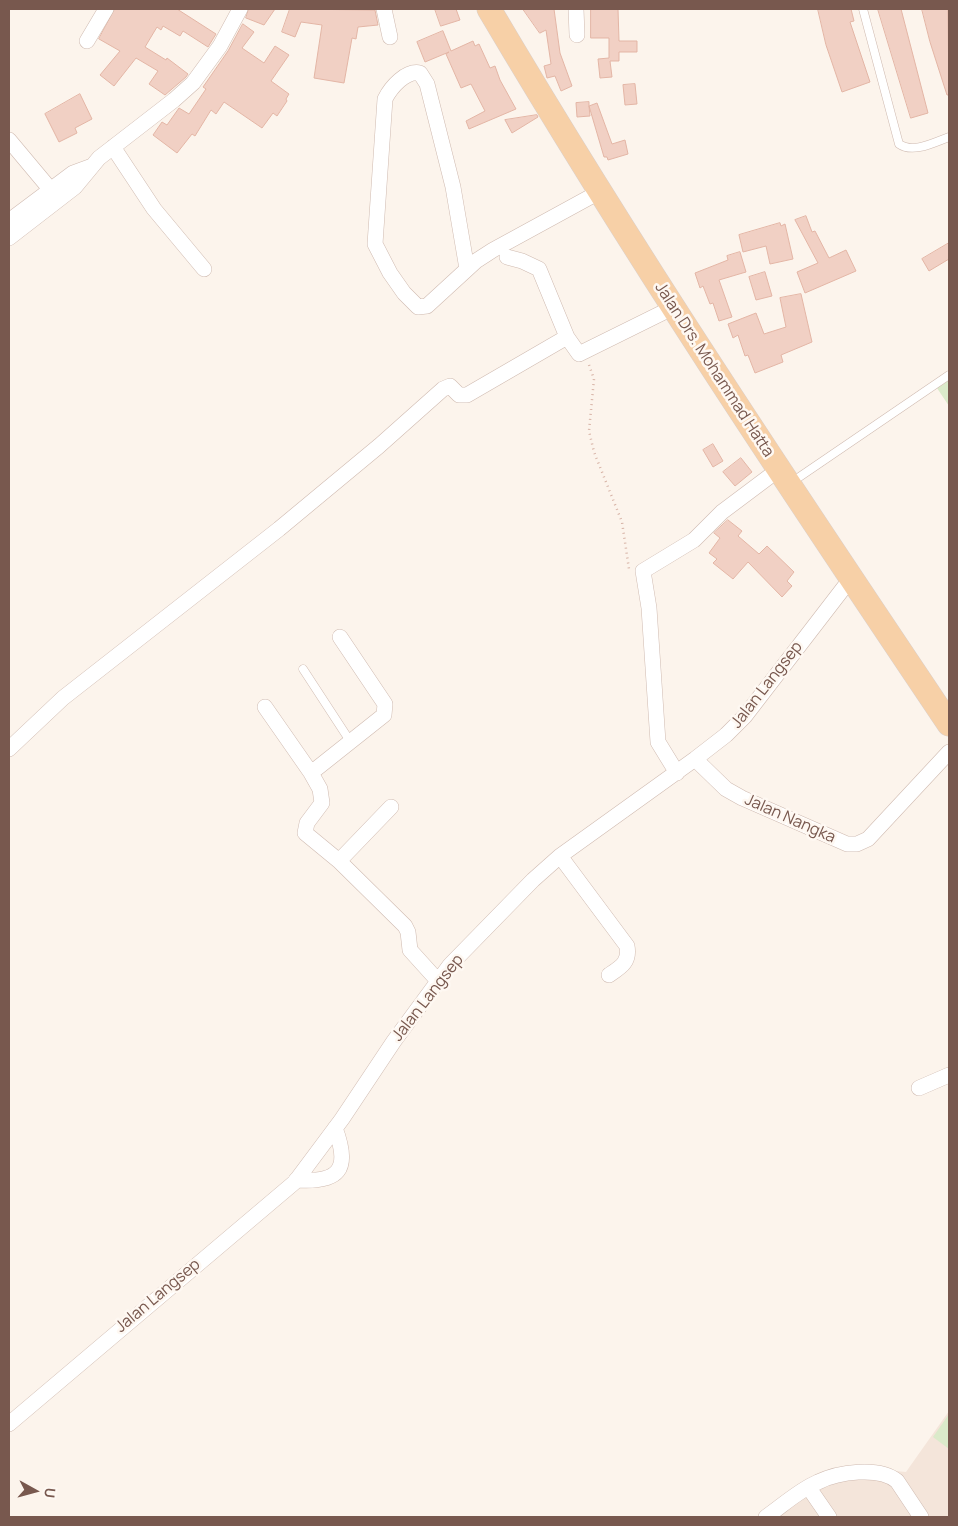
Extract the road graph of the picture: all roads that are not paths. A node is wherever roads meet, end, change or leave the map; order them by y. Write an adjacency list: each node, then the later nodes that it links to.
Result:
1 (106, 9): 9 (street)
2 (240, 9): 12 (street)
3 (384, 9): 8 (street)
4 (489, 9): 15 (main road, Jalan Drs. Mohammad Hatta)
5 (576, 9): 7 (street)
6 (863, 9): 10 (lane)
7 (577, 35)
8 (390, 38)
9 (86, 41)
10 (949, 137)
11 (9, 140): 14 (street)
12 (113, 147): 13 (street); 20 (street)
13 (93, 165): 14 (street); 17 (street)
14 (50, 189): 16 (street)
15 (601, 191): 19 (street); 21 (main road, Jalan Drs. Mohammad Hatta)
16 (9, 221)
17 (9, 238)
18 (507, 257): 22 (street)
19 (471, 265): 19 (street)
20 (204, 269)
21 (672, 308): 22 (street); 24 (main road, Jalan Drs. Mohammad Hatta)
22 (567, 337): 31 (street)
23 (949, 375): 24 (lane)
24 (783, 477): 25 (main road, Jalan Drs. Mohammad Hatta); 35 (street)
25 (852, 577): 29 (main road, Jalan Drs. Mohammad Hatta); 33 (street, Jalan Langsep)
26 (340, 637): 30 (street)
27 (303, 669): 30 (lane)
28 (265, 707): 34 (street)
29 (947, 715)
30 (350, 741): 34 (street)
31 (9, 749)
32 (949, 752): 33 (street, Jalan Nangka)
33 (695, 759): 35 (street, Jalan Langsep)
34 (311, 773): 38 (street)
35 (677, 773): 37 (street, Jalan Langsep)
36 (391, 807): 38 (street)
37 (560, 856): 39 (street); 40 (street, Jalan Langsep)
38 (339, 861): 40 (street)
39 (609, 975)
40 (438, 981): 43 (street, Jalan Langsep)
41 (949, 1075): 42 (street)
42 (919, 1088)
43 (335, 1128): 44 (street, Jalan Langsep); 44 (street)
44 (296, 1180): 45 (street, Jalan Langsep)
45 (9, 1424)
46 (809, 1488): 47 (street); 48 (street); 49 (street)
47 (766, 1517)
48 (829, 1517)
49 (921, 1517)

